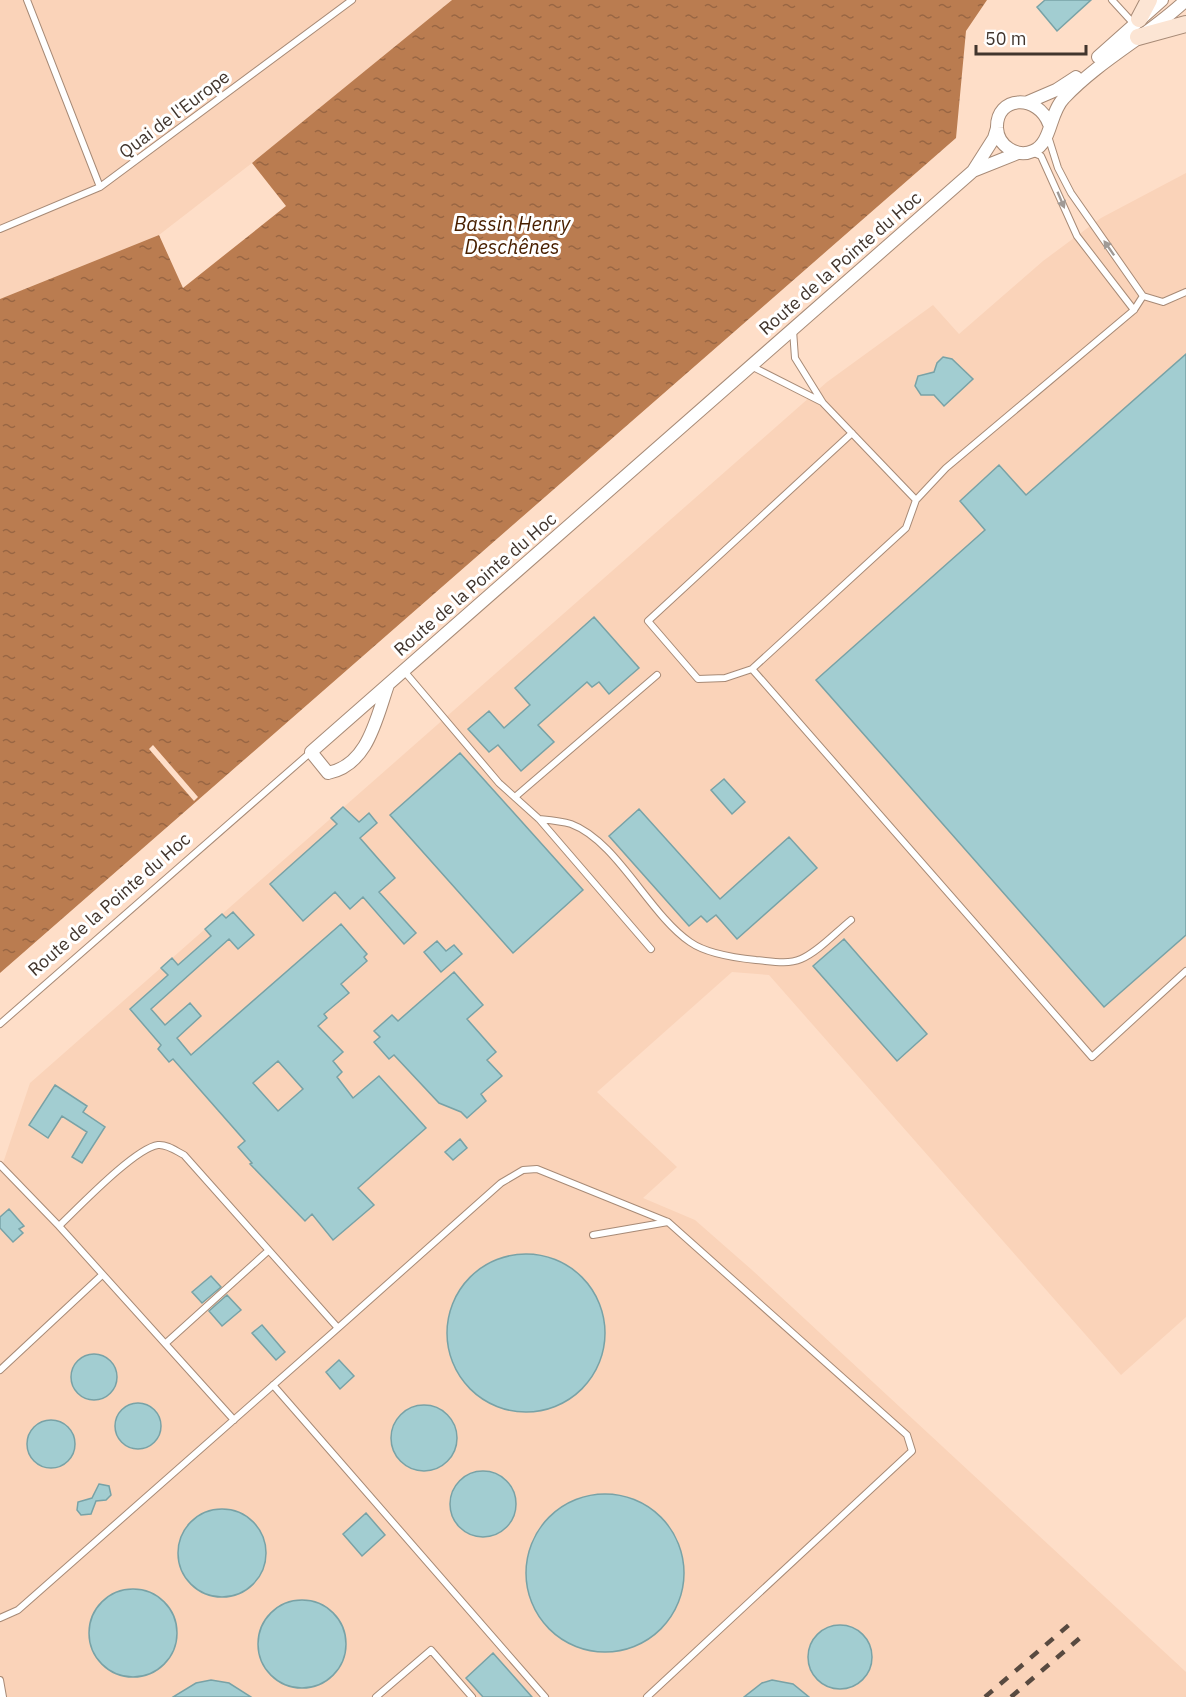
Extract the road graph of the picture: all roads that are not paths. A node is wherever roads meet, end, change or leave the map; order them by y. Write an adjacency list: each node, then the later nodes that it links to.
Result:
1 (27, 0): 15 (lane)
2 (352, 0): 15 (lane, Quai de l'Europe)
3 (1112, 0): 8 (lane)
4 (1149, 0): 8 (main road)
5 (1162, 0): 8 (street)
6 (1186, 0): 8 (street)
7 (1186, 24): 8 (main road)
8 (1137, 27): 9 (street); 11 (street)
9 (1028, 102): 10 (street); 11 (street)
10 (997, 128): 13 (street); 14 (street, Route de la Pointe du Hoc)
11 (1048, 130): 12 (street); 18 (lane, one-way to 11)
12 (1032, 152): 13 (street); 19 (lane, one-way to 19)
13 (1018, 153): 14 (street, Route de la Pointe du Hoc)
14 (973, 171): 20 (street, Route de la Pointe du Hoc)
15 (100, 187): 16 (lane, Quai de l'Europe)
16 (0, 229)
17 (1186, 292): 18 (lane)
18 (1143, 296): 19 (lane)
19 (1134, 310): 24 (lane)
20 (793, 329): 21 (street, Route de la Pointe du Hoc); 22 (lane)
21 (751, 366): 22 (lane); 26 (street, Route de la Pointe du Hoc)
22 (824, 403): 23 (lane)
23 (852, 433): 24 (lane); 25 (lane)
24 (916, 500): 25 (lane)
25 (752, 669): 34 (lane)
26 (404, 671): 28 (street, Route de la Pointe du Hoc); 30 (lane)
27 (657, 675): 30 (lane)
28 (388, 685): 29 (street, Route de la Pointe du Hoc); 29 (street)
29 (311, 752): 35 (lane, Route de la Pointe du Hoc)
30 (515, 797): 31 (lane)
31 (539, 819): 32 (lane); 33 (lane)
32 (851, 920)
33 (651, 949)
34 (1186, 971)
35 (0, 1024)
36 (0, 1165): 38 (lane)
37 (668, 1222): 39 (lane); 42 (lane); 53 (lane)
38 (59, 1226): 40 (lane); 41 (lane)
39 (593, 1235)
40 (268, 1251): 42 (lane); 43 (lane)
41 (102, 1275): 43 (lane); 44 (lane)
42 (338, 1328): 45 (lane)
43 (165, 1343): 46 (lane)
44 (0, 1370)
45 (273, 1384): 46 (lane); 52 (lane)
46 (234, 1420): 47 (lane)
47 (0, 1618)
48 (0, 1680): 49 (lane)
49 (3, 1697)
50 (376, 1697): 51 (lane)
51 (472, 1697)
52 (545, 1697)
53 (647, 1697)

